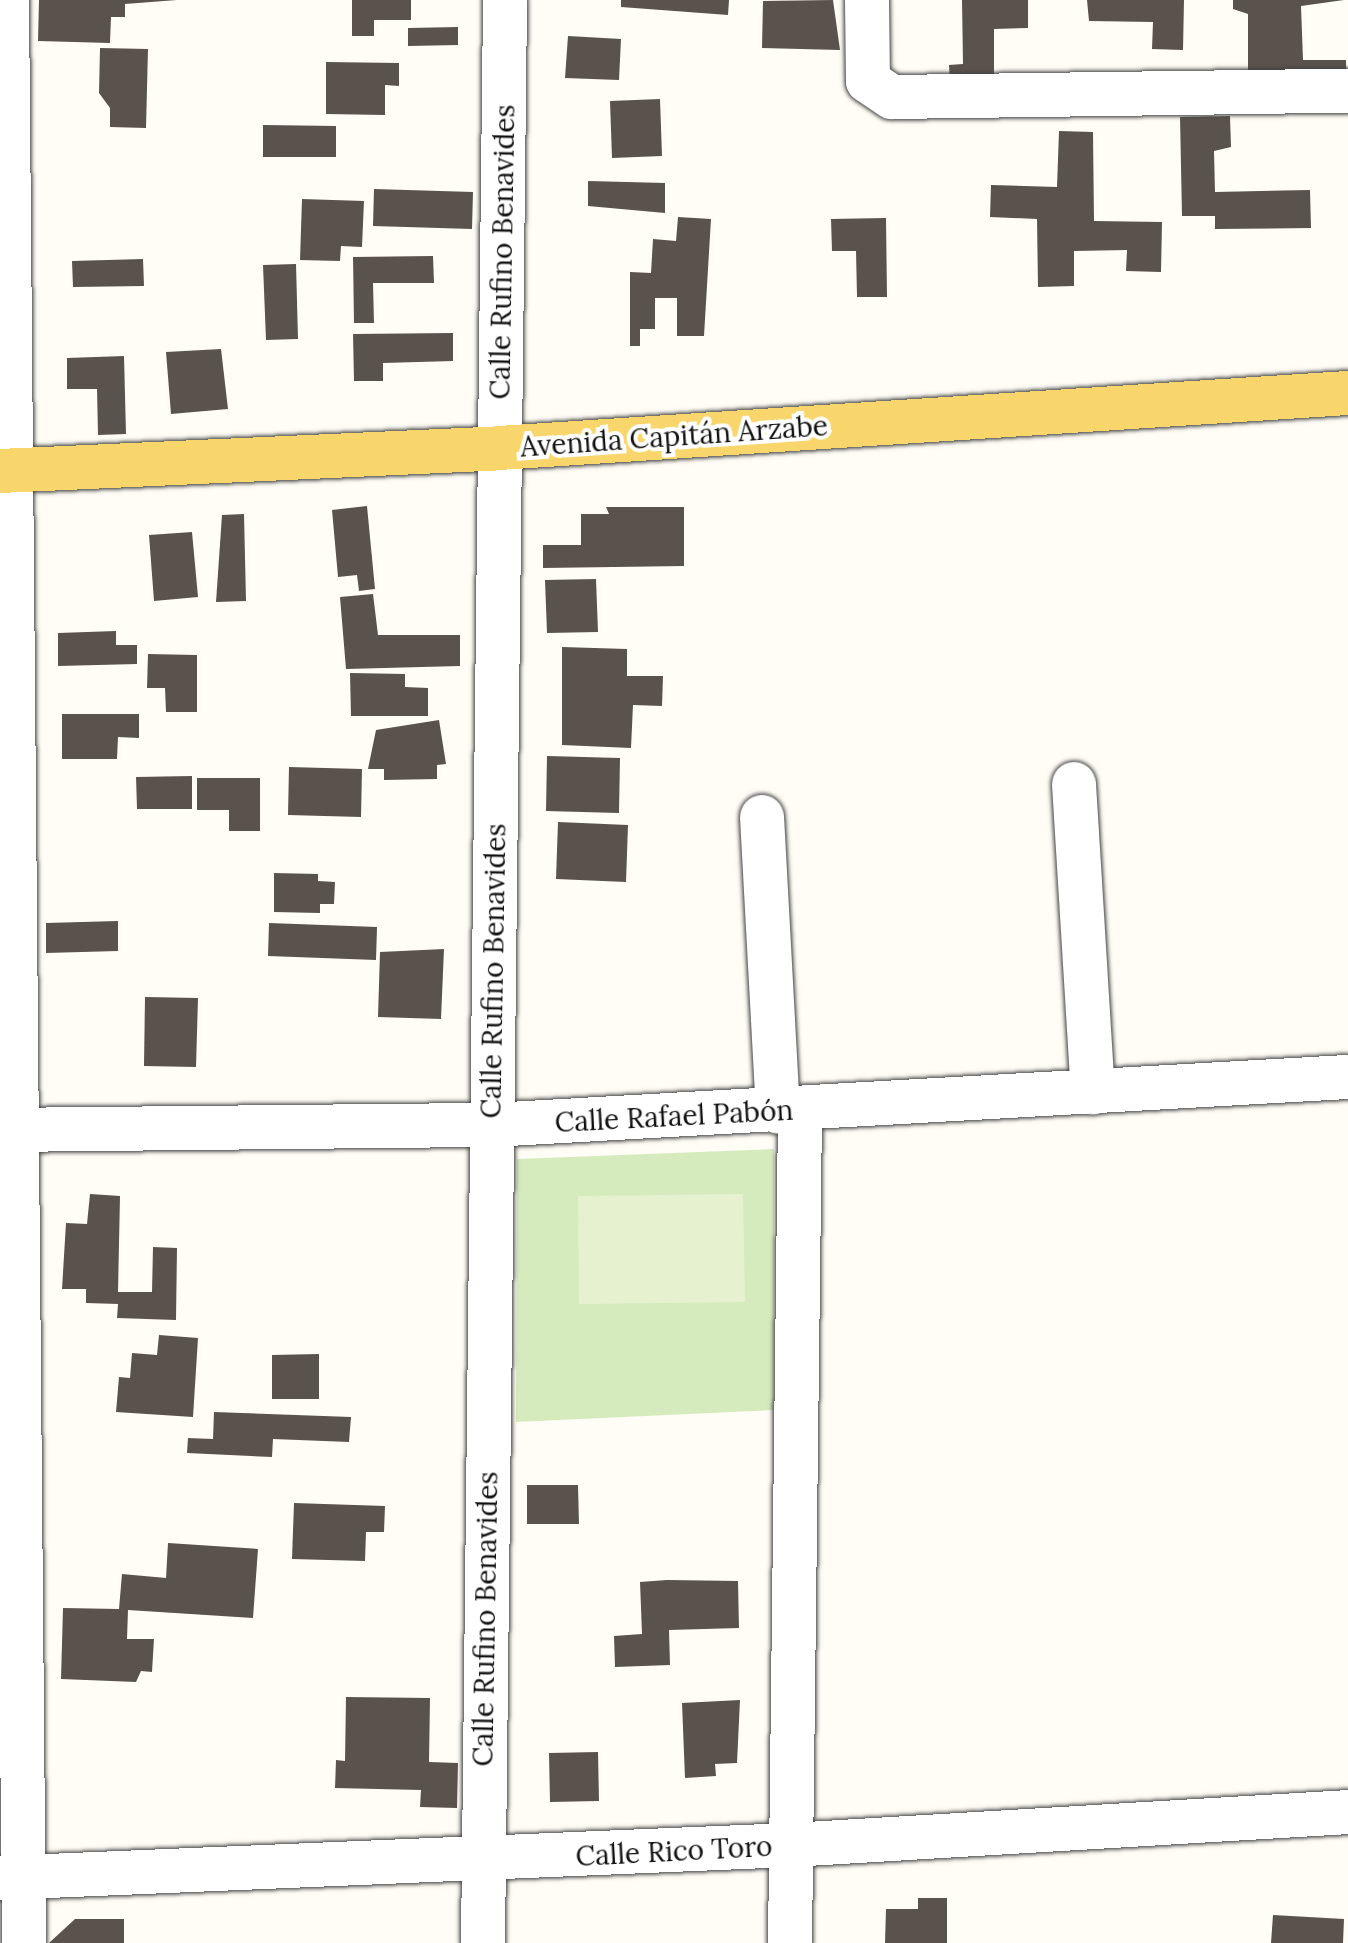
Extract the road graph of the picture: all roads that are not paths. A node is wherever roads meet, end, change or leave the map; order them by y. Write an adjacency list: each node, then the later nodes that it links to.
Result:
1 (7, 0): 7 (street)
2 (505, 0): 6 (street, Calle Rufino Benavides)
3 (867, 0): 4 (street)
4 (1348, 91)
5 (1348, 393): 6 (main road, Avenida Capitán Arzabe)
6 (499, 448): 7 (main road, Avenida Capitán Arzabe); 13 (street, Calle Rufino Benavides)
7 (5, 470): 14 (street)
8 (1074, 784): 11 (street)
9 (762, 817): 12 (street)
10 (1348, 1077): 11 (street, Calle Rafael Pabón)
11 (1093, 1092): 12 (street, Calle Rafael Pabón)
12 (789, 1111): 13 (street, Calle Rafael Pabón); 16 (street)
13 (491, 1125): 14 (street, Calle Rafael Pabón); 17 (street, Calle Rufino Benavides)
14 (7, 1129): 18 (street)
15 (1348, 1812): 16 (street, Calle Rico Toro)
16 (790, 1845): 17 (street, Calle Rico Toro); 21 (street)
17 (483, 1859): 18 (street, Calle Rico Toro); 20 (street, Calle Rufino Benavides)
18 (12, 1877): 19 (street)
19 (24, 1943)
20 (483, 1943)
21 (790, 1943)

